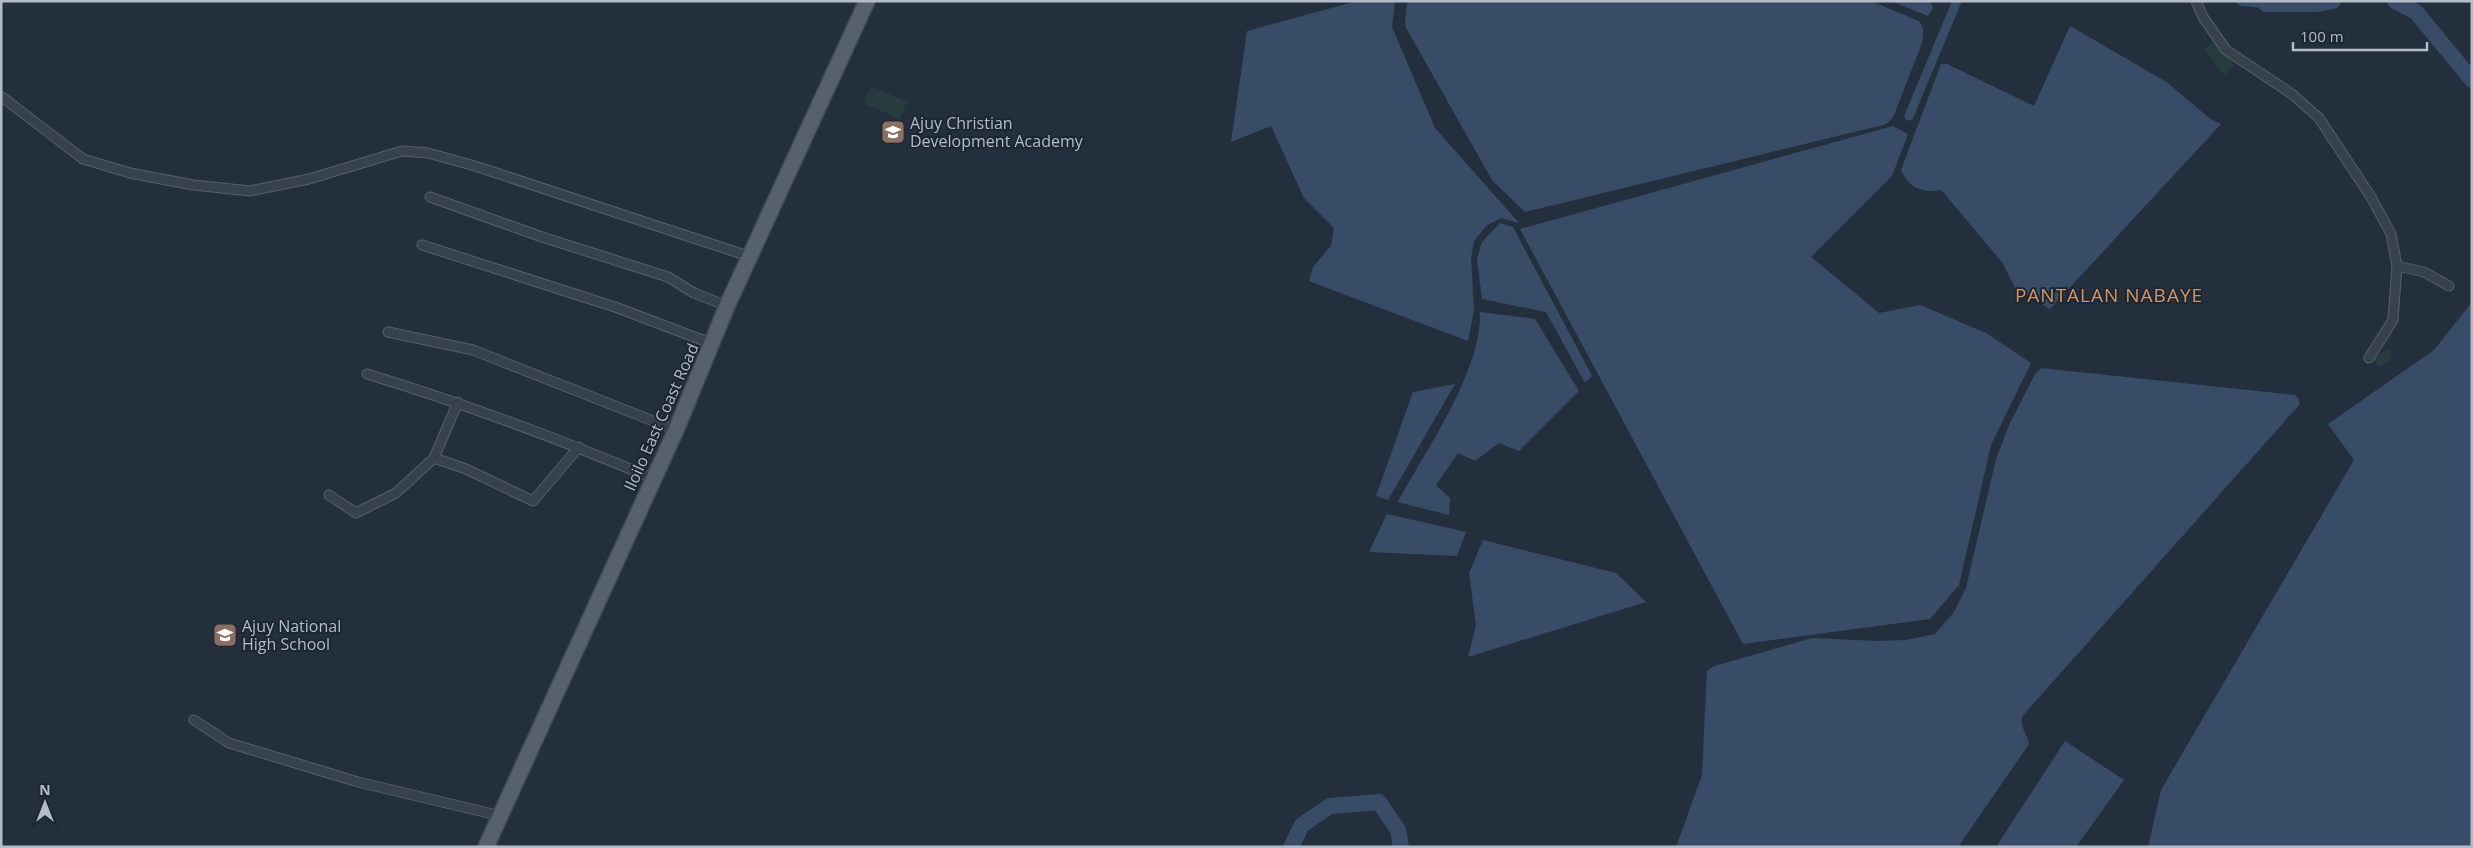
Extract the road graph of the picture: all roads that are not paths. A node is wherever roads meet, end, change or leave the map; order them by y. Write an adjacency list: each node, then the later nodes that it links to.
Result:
1 (867, 1): 6 (main road, Iloilo East Coast Road)
2 (2196, 1): 7 (street)
3 (1, 96): 6 (street)
4 (430, 197): 9 (street)
5 (422, 245): 11 (street)
6 (751, 257): 9 (main road, Iloilo East Coast Road)
7 (2397, 266): 8 (street); 12 (street)
8 (2449, 286)
9 (727, 306): 11 (main road, Iloilo East Coast Road)
10 (388, 332): 15 (street)
11 (713, 344): 15 (main road, Iloilo East Coast Road)
12 (2369, 358)
13 (367, 374): 14 (street)
14 (458, 402): 16 (street); 17 (street)
15 (676, 430): 18 (main road, Iloilo East Coast Road)
16 (579, 447): 17 (street); 18 (street)
17 (434, 458): 19 (street)
18 (654, 479): 21 (main road, Iloilo East Coast Road)
19 (329, 495)
20 (194, 720): 21 (street)
21 (501, 816): 22 (main road, Iloilo East Coast Road)
22 (486, 847)

